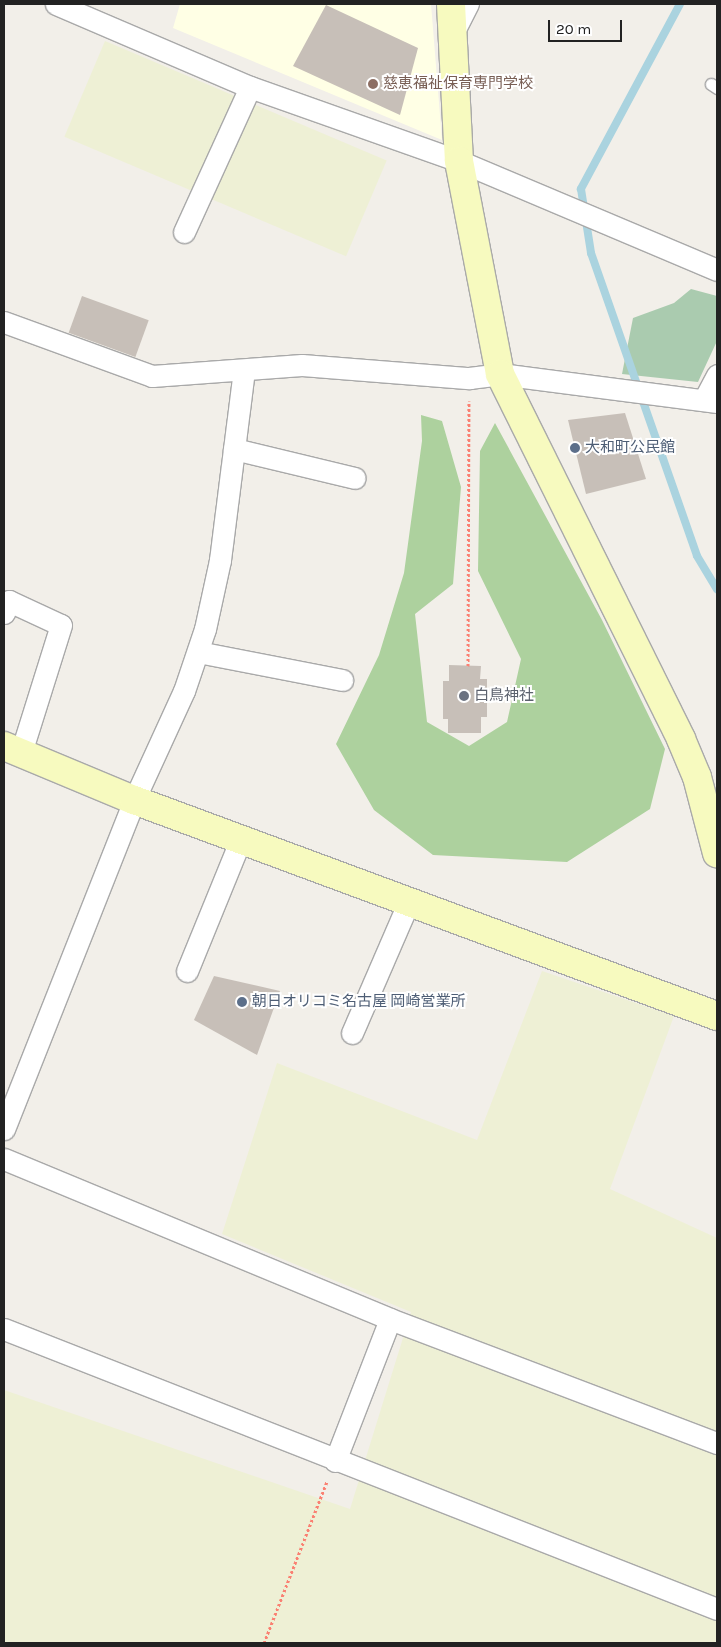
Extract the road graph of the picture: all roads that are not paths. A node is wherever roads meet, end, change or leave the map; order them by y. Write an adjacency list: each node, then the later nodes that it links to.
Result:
1 (56, 4): 5 (street)
2 (452, 4): 4 (street)
3 (468, 4): 4 (street)
4 (453, 32): 6 (street)
5 (250, 86): 6 (street); 7 (street)
6 (459, 161): 8 (street); 11 (street)
7 (184, 232)
8 (717, 270)
9 (4, 322): 10 (street)
10 (244, 371): 11 (street); 14 (street)
11 (500, 374): 13 (street); 22 (street)
12 (717, 374): 13 (street)
13 (711, 400)
14 (234, 449): 15 (street); 17 (street)
15 (355, 478)
16 (4, 614): 19 (street)
17 (198, 652): 18 (street); 20 (street)
18 (342, 680)
19 (12, 749): 20 (street)
20 (134, 800): 21 (street); 27 (street)
21 (241, 839): 23 (street); 24 (street)
22 (717, 853)
23 (409, 901): 25 (street); 26 (street)
24 (187, 971)
25 (717, 1016)
26 (352, 1032)
27 (4, 1129)
28 (4, 1159): 29 (street)
29 (390, 1319): 31 (street); 32 (street)
30 (4, 1329): 32 (street)
31 (717, 1443)
32 (335, 1461): 33 (street)
33 (717, 1609)

